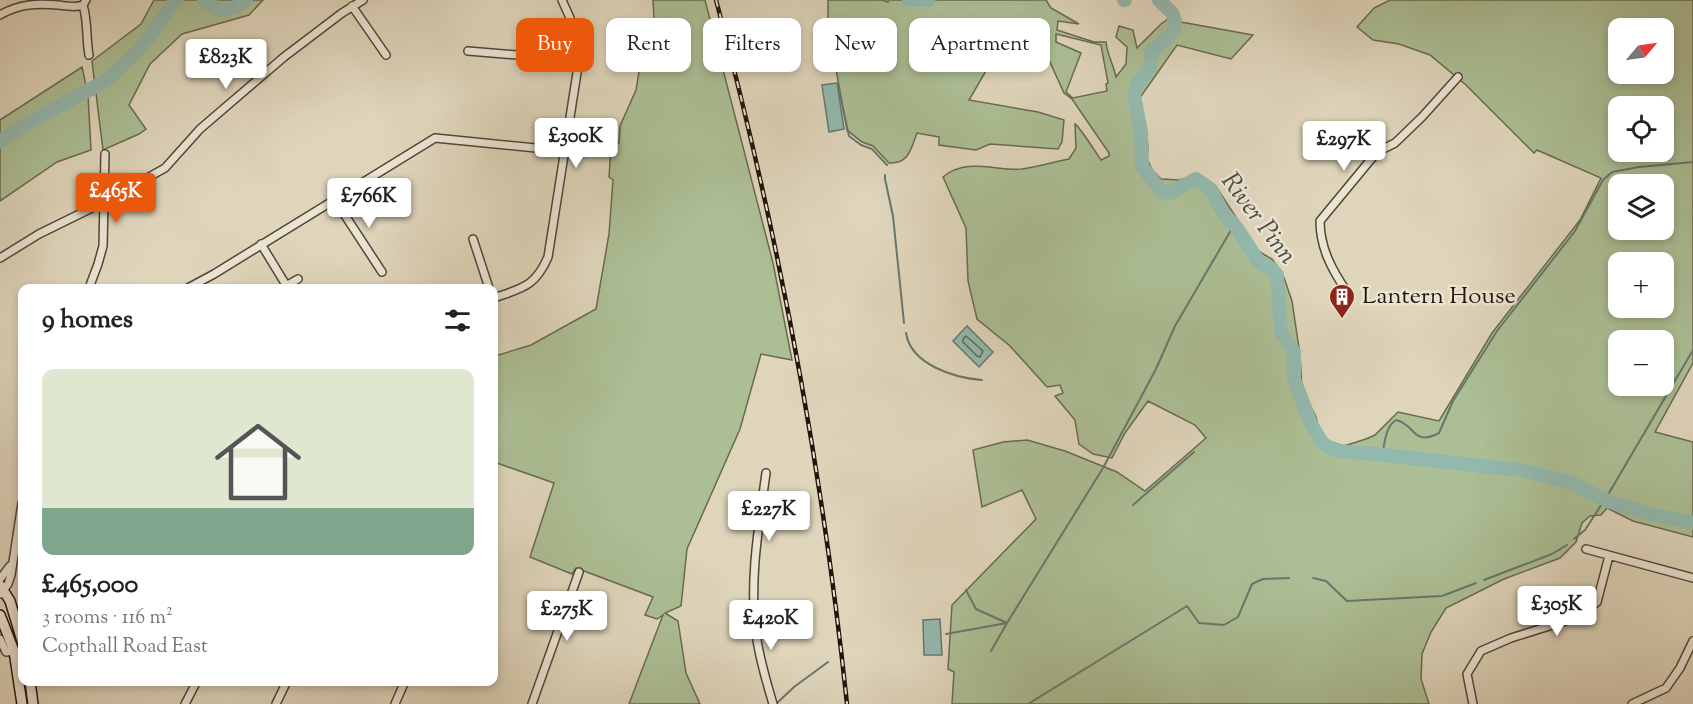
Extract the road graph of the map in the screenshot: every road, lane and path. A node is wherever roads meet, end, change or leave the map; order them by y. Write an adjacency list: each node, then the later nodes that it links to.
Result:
1 (363, 0): 4 (street)
2 (562, 0): 6 (street)
3 (84, 2): 5 (street); 8 (street)
4 (352, 6): 9 (street); 16 (street)
5 (0, 15)
6 (570, 18)
7 (468, 51): 10 (street)
8 (89, 55)
9 (386, 55)
10 (516, 55)
11 (577, 72): 13 (street)
12 (1458, 77): 27 (street)
13 (566, 151): 15 (street); 28 (street)
14 (105, 154): 16 (street)
15 (335, 200): 18 (street); 20 (street)
16 (104, 202): 19 (street); 22 (street)
17 (473, 239): 26 (street)
18 (261, 244): 23 (street); 24 (street)
19 (0, 258)
20 (382, 272)
21 (298, 279): 25 (street)
22 (90, 284)
23 (195, 284)
24 (283, 284)
25 (288, 284)
26 (488, 284)
27 (1347, 292)
28 (498, 297)
29 (766, 473): 49 (street)
30 (18, 527): 33 (street)
31 (1586, 549): 32 (street)
32 (1609, 556): 35 (street); 56 (street)
33 (13, 558): 36 (street); 37 (street)
34 (579, 572): 55 (street)
35 (1693, 578)
36 (0, 579)
37 (1, 589): 39 (main road)
38 (0, 615): 42 (main road)
39 (18, 630)
40 (0, 639): 42 (street)
41 (1693, 641): 57 (street)
42 (14, 651): 43 (main road)
43 (18, 678)
44 (19, 686): 50 (main road)
45 (31, 686): 51 (main road)
46 (194, 686): 52 (street)
47 (285, 686): 53 (street)
48 (403, 686): 54 (street)
49 (773, 703)
50 (22, 704)
51 (33, 704)
52 (185, 704)
53 (276, 704)
54 (395, 704)
55 (532, 704)
56 (1473, 704)
57 (1632, 704)

